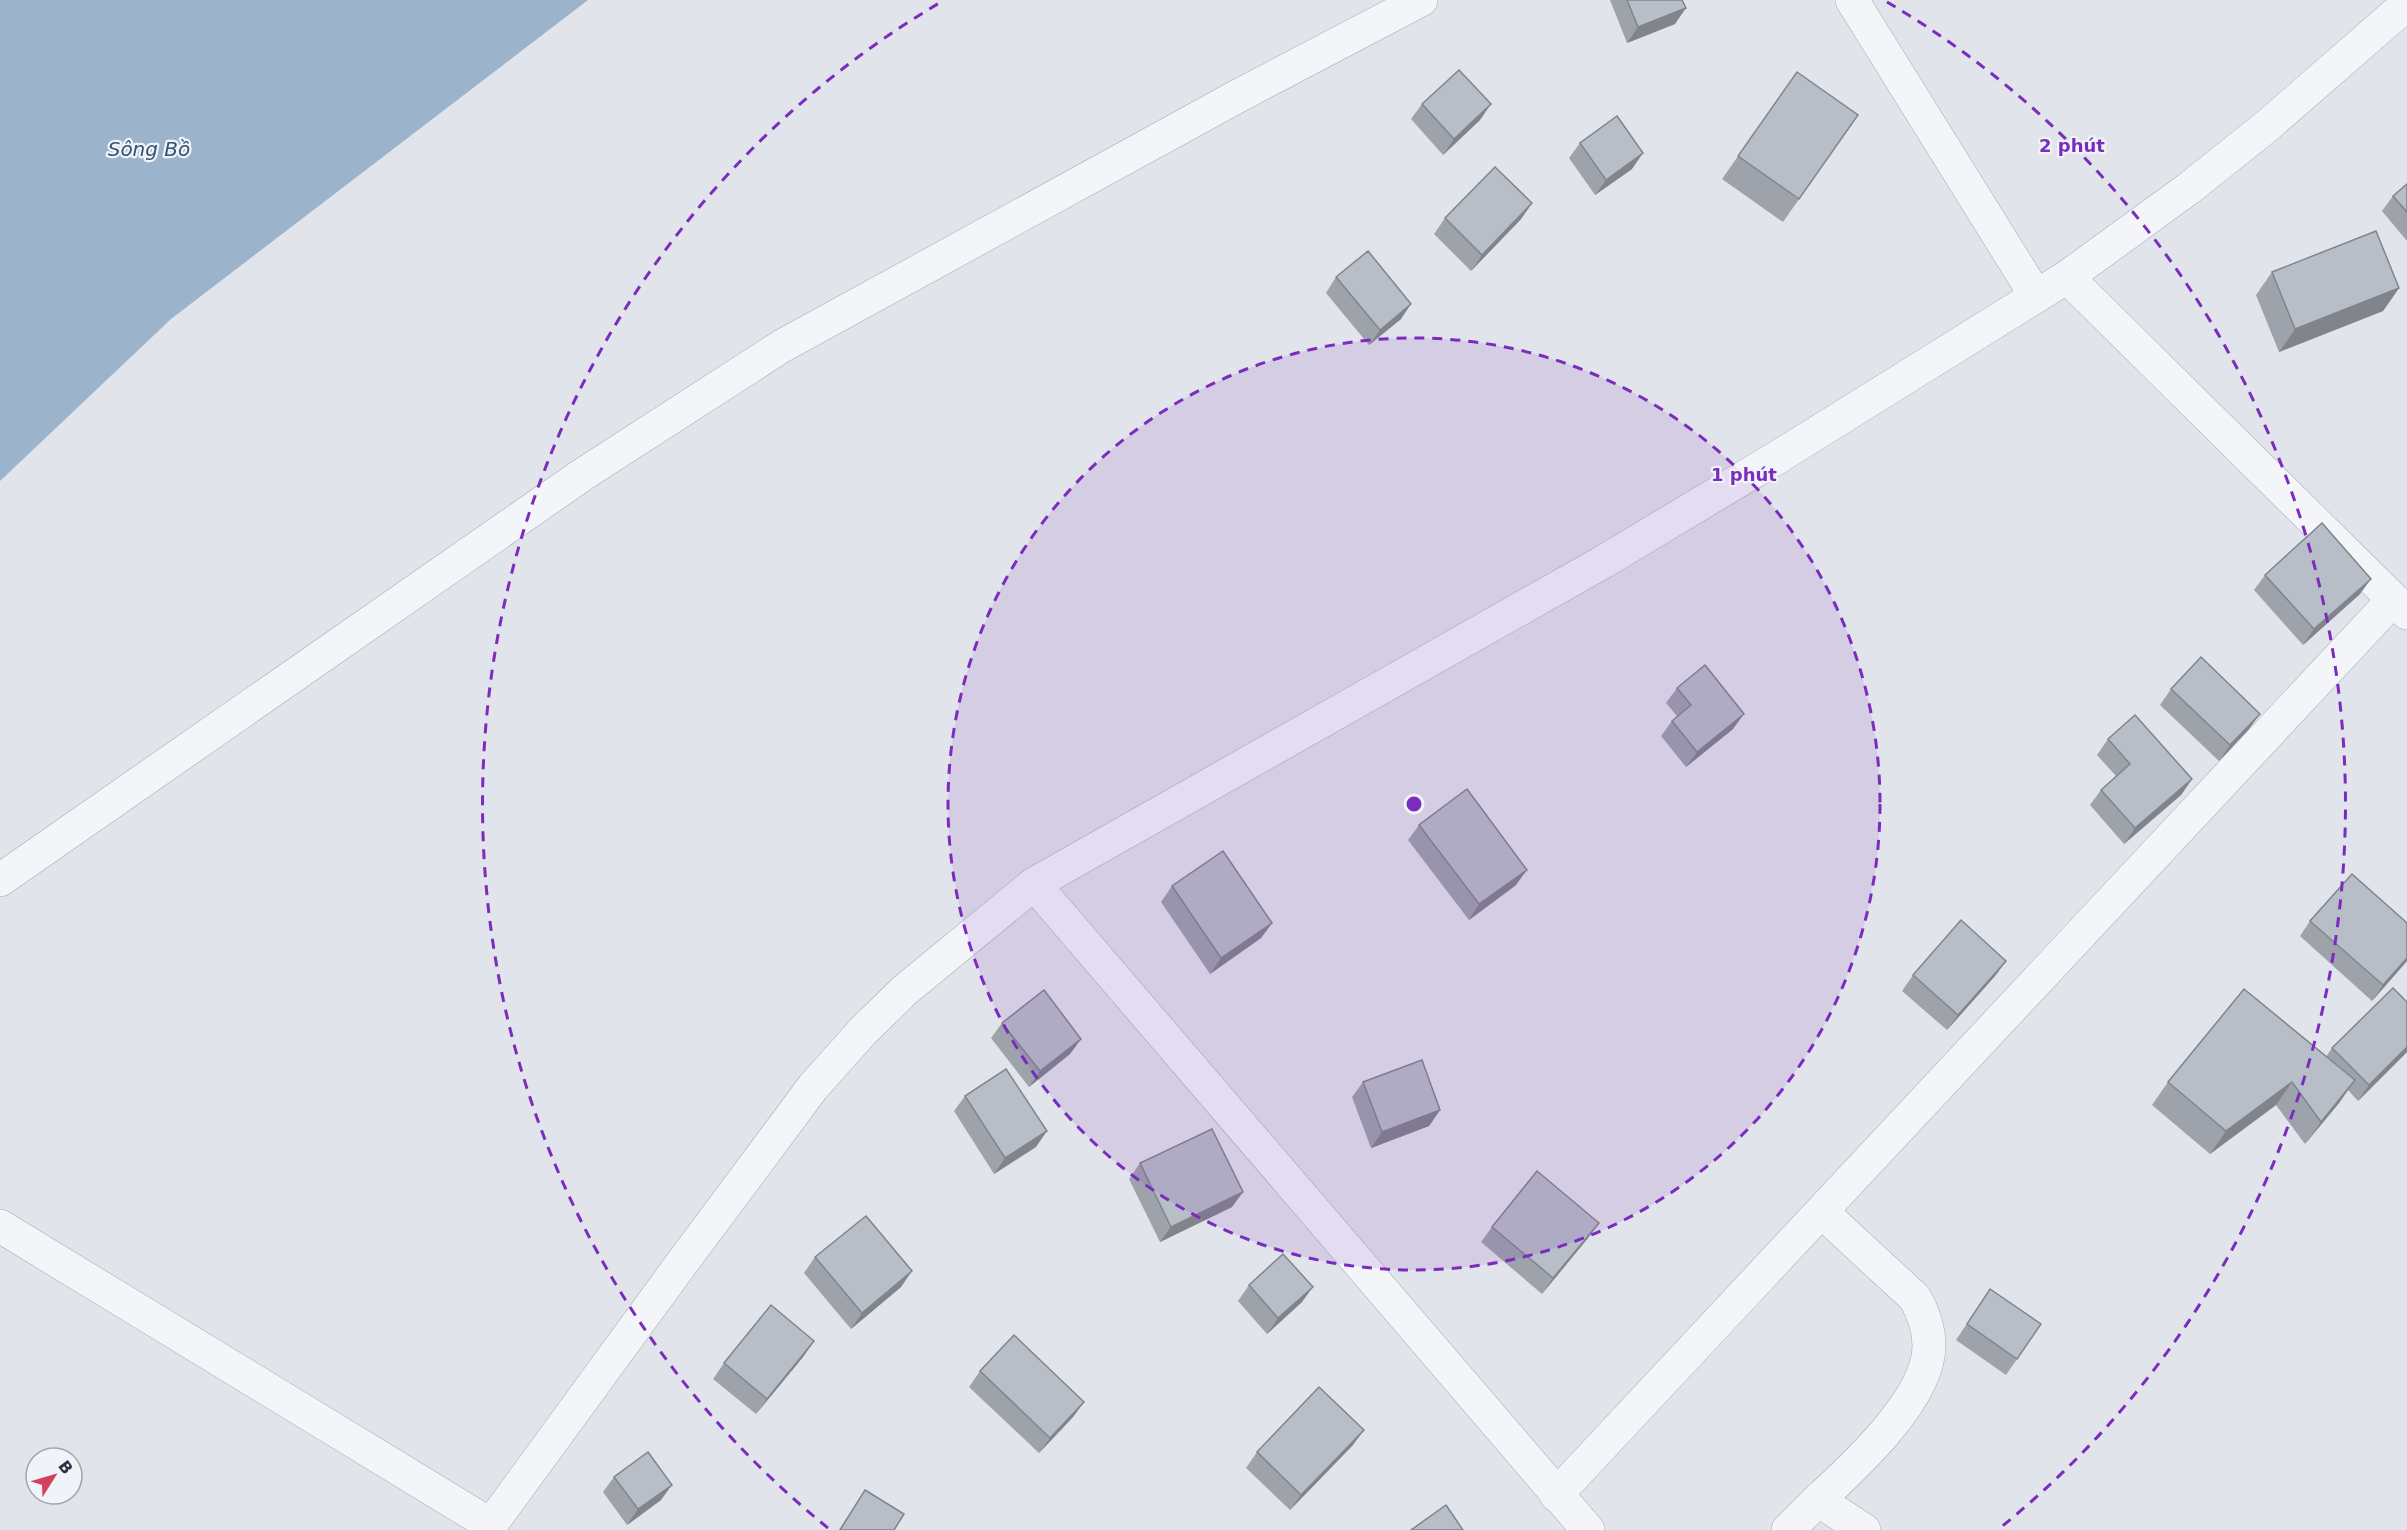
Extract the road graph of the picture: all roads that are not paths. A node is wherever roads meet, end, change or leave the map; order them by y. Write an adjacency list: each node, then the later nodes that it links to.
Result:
1 (1421, 0): 7 (street)
2 (1852, 0): 5 (street)
3 (2407, 4): 4 (street)
4 (2067, 277): 5 (street); 6 (street)
5 (2036, 296): 8 (street)
6 (2400, 607): 9 (street)
7 (0, 880)
8 (1034, 884): 11 (street); 13 (street)
9 (1822, 1212): 11 (street); 12 (street)
10 (0, 1226): 13 (street)
11 (1556, 1495): 14 (street)
12 (1818, 1500): 15 (street); 16 (street)
13 (489, 1527)
14 (1588, 1530)
15 (1788, 1530)
16 (1864, 1530)

